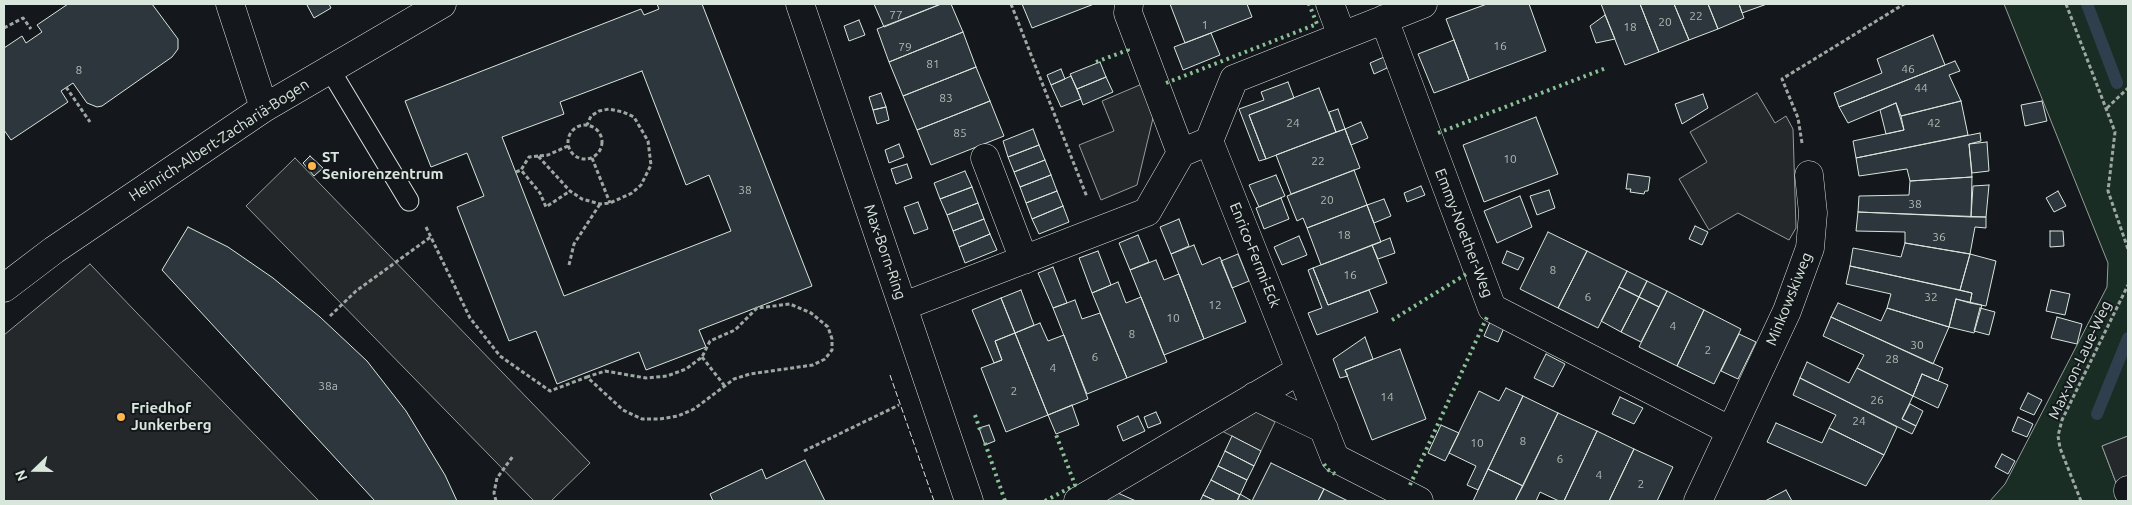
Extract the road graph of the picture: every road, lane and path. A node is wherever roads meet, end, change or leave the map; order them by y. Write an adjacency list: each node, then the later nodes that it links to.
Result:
1 (230, 4): 17 (street)
2 (442, 4): 14 (street, Heinrich-Albert-Zachariä-Bogen)
3 (800, 4): 41 (street, Max-Born-Ring)
4 (1011, 4): 34 (path)
5 (1129, 4): 23 (street)
6 (1330, 4): 13 (street)
7 (1423, 4): 10 (street)
8 (1904, 4): 29 (path)
9 (2066, 4): 18 (path)
10 (1384, 19): 13 (street); 50 (street, Emmy-Noether-Weg)
11 (4, 28): 12 (path)
12 (31, 29)
13 (1342, 36): 21 (street)
14 (329, 68): 17 (street, Heinrich-Albert-Zachariä-Bogen); 31 (lane)
15 (66, 87): 19 (path)
16 (2128, 88): 18 (path)
17 (264, 108): 40 (street, Heinrich-Albert-Zachariä-Bogen)
18 (2107, 108): 36 (path)
19 (90, 122)
20 (588, 125): 22 (path); 25 (path); 32 (path)
21 (1209, 141): 23 (street); 44 (street, Enrico-Fermi-Eck)
22 (568, 146): 24 (path); 25 (path)
23 (1182, 153): 34 (street)
24 (538, 156): 27 (path); 30 (path)
25 (592, 158): 32 (path)
26 (985, 158): 37 (street)
27 (521, 170): 28 (path); 30 (path)
28 (516, 172)
29 (1808, 175): 50 (street, Minkowskiweg)
30 (570, 191): 33 (path)
31 (409, 201): 35 (path)
32 (610, 203): 33 (path)
33 (600, 204): 38 (path)
34 (1100, 230): 37 (street)
35 (432, 236): 42 (path); 45 (path)
36 (2128, 249)
37 (1024, 260): 41 (street)
38 (569, 265)
39 (2128, 284): 58 (path, Max-von-Laue-Weg)
40 (4, 288)
41 (904, 306): 47 (street, Max-Born-Ring)
42 (330, 316)
43 (702, 357): 45 (path); 46 (path); 46 (path)
44 (1300, 370): 48 (street); 49 (street, Enrico-Fermi-Eck)
45 (587, 377): 46 (path)
46 (724, 385)
47 (932, 390): 51 (path); 54 (street, Max-Born-Ring)
48 (1255, 396): 49 (street); 55 (street)
49 (1324, 429): 56 (street, Enrico-Fermi-Eck)
50 (1731, 431): 57 (street, Minkowskiweg)
51 (804, 451)
52 (513, 456): 53 (path)
53 (496, 501)
54 (969, 501)
55 (1078, 501)
56 (1420, 501)
57 (1698, 501)
58 (2081, 501)

